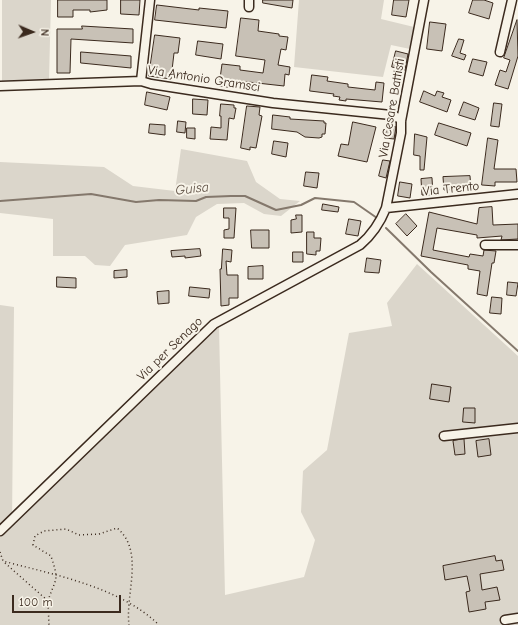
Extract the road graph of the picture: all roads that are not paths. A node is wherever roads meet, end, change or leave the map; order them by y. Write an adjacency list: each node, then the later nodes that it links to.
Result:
1 (150, 0): 5 (street)
2 (424, 0): 7 (street, Via Cesare Battisti)
3 (512, 0): 4 (street)
4 (500, 52)
5 (141, 81): 6 (street, Via Antonio Gramsci); 7 (street, Via Antonio Gramsci)
6 (0, 86)
7 (401, 121): 9 (street, Via Cesare Battisti)
8 (518, 194): 9 (street, Via Trento)
9 (386, 208): 10 (street, Via Cesare Battisti)
10 (382, 219): 15 (street, Via per Senago)
11 (485, 245): 12 (street)
12 (518, 245)
13 (518, 428): 14 (street)
14 (444, 436)
15 (0, 531)
16 (518, 618): 17 (street)
17 (504, 620)

